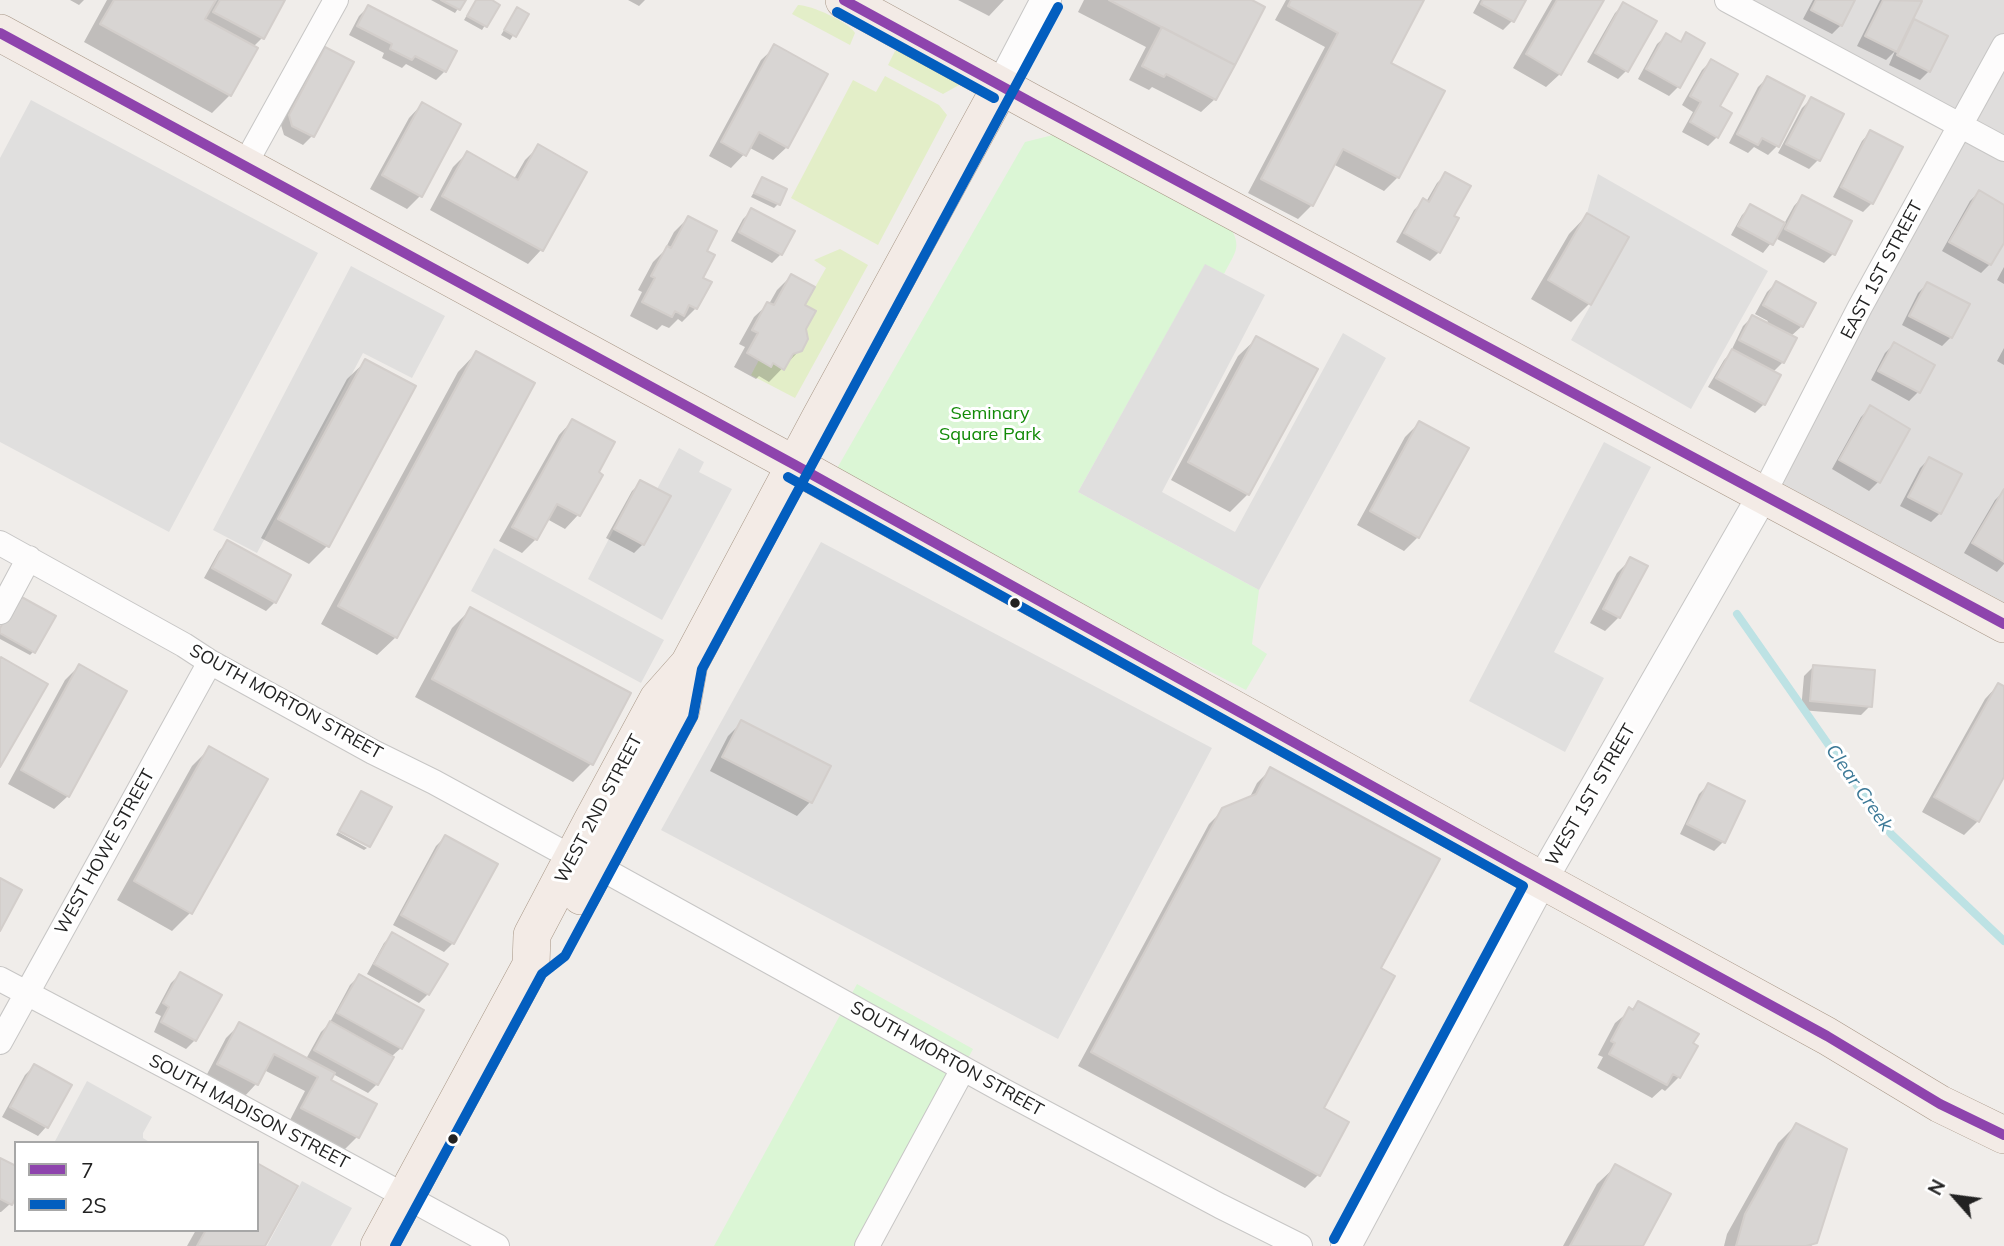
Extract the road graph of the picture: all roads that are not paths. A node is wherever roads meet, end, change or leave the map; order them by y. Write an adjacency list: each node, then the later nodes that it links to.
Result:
1 (336, 0): 10 (street)
2 (844, 0): 7 (main road)
3 (1046, 0): 7 (street)
4 (1727, 0): 8 (street)
5 (0, 33): 10 (main road)
6 (2004, 47): 8 (street, EAST 1ST STREET)
7 (1001, 86): 11 (main road, WEST 2ND STREET); 12 (main road)
8 (1961, 125): 9 (street); 12 (street, EAST 1ST STREET)
9 (2004, 149)
10 (244, 166): 11 (main road)
11 (794, 466): 18 (main road, WEST 2ND STREET); 19 (main road)
12 (1763, 495): 16 (main road); 19 (street, WEST 1ST STREET)
13 (0, 543): 14 (street, SOUTH MORTON STREET)
14 (29, 558): 15 (street); 17 (street, SOUTH MORTON STREET)
15 (0, 612)
16 (2004, 624)
17 (210, 663): 18 (street, SOUTH MORTON STREET); 21 (street, WEST HOWE STREET)
18 (585, 862): 23 (street, SOUTH MORTON STREET); 25 (main road, WEST 2ND STREET)
19 (1542, 880): 24 (main road); 30 (street, WEST 1ST STREET)
20 (0, 979): 21 (street, SOUTH MADISON STREET)
21 (26, 993): 22 (street, WEST HOWE STREET); 25 (street, SOUTH MADISON STREET)
22 (0, 1042)
23 (963, 1069): 28 (street); 29 (street, SOUTH MORTON STREET)
24 (2004, 1135)
25 (406, 1196): 26 (main road, WEST 2ND STREET); 27 (street, SOUTH MADISON STREET)
26 (379, 1246)
27 (497, 1246)
28 (867, 1246)
29 (1300, 1246)
30 (1346, 1246)

